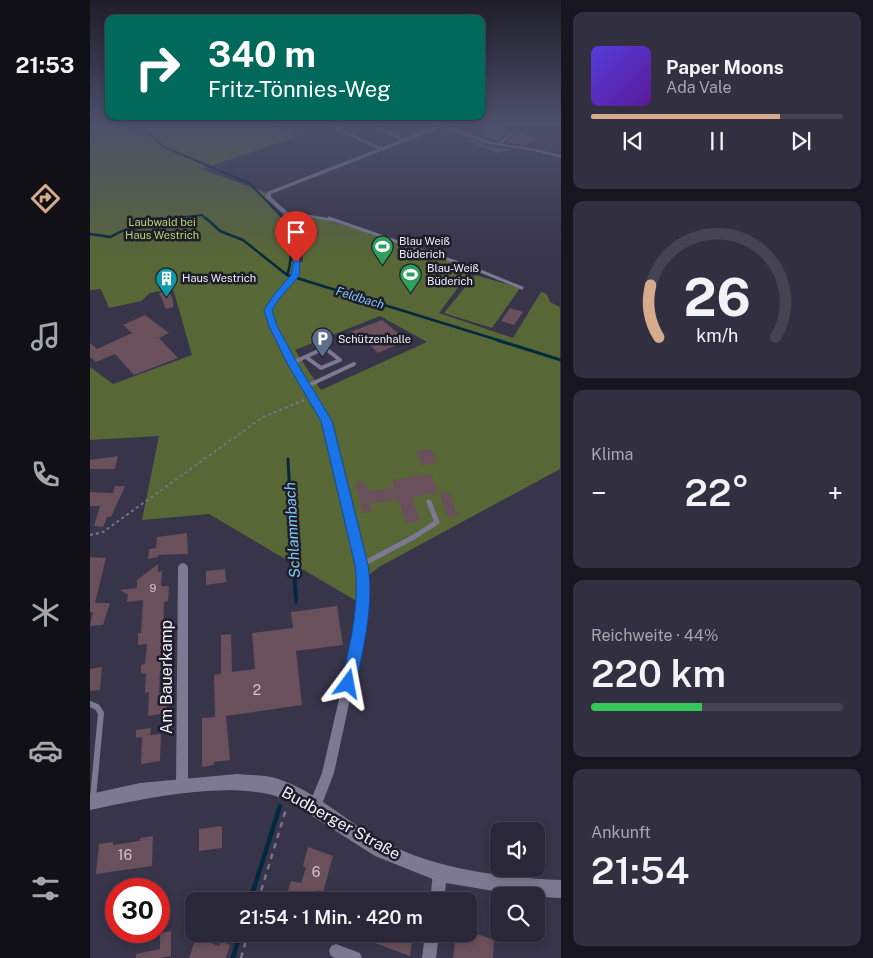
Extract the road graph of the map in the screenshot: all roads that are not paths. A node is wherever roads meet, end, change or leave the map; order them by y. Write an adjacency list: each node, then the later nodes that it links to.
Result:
1 (331, 170): 2 (street)
2 (290, 217): 3 (lane); 5 (street)
3 (522, 288)
4 (306, 357): 4 (lane); 5 (lane)
5 (292, 363): 7 (street)
6 (354, 364): 7 (lane)
7 (305, 387): 9 (street)
8 (429, 502): 9 (lane)
9 (362, 565): 14 (street)
10 (182, 567): 12 (street, Am Bauerkamp)
11 (90, 704): 13 (lane)
12 (182, 786): 13 (street, Budberger Straße); 14 (street, Budberger Straße)
13 (92, 802)
14 (314, 807): 15 (street, Budberger Straße)
15 (440, 873): 16 (street, Budberger Straße); 17 (street)
16 (560, 889)
17 (438, 892)
18 (431, 942): 21 (street)
19 (336, 951): 20 (street)
20 (355, 958)
21 (429, 958)

